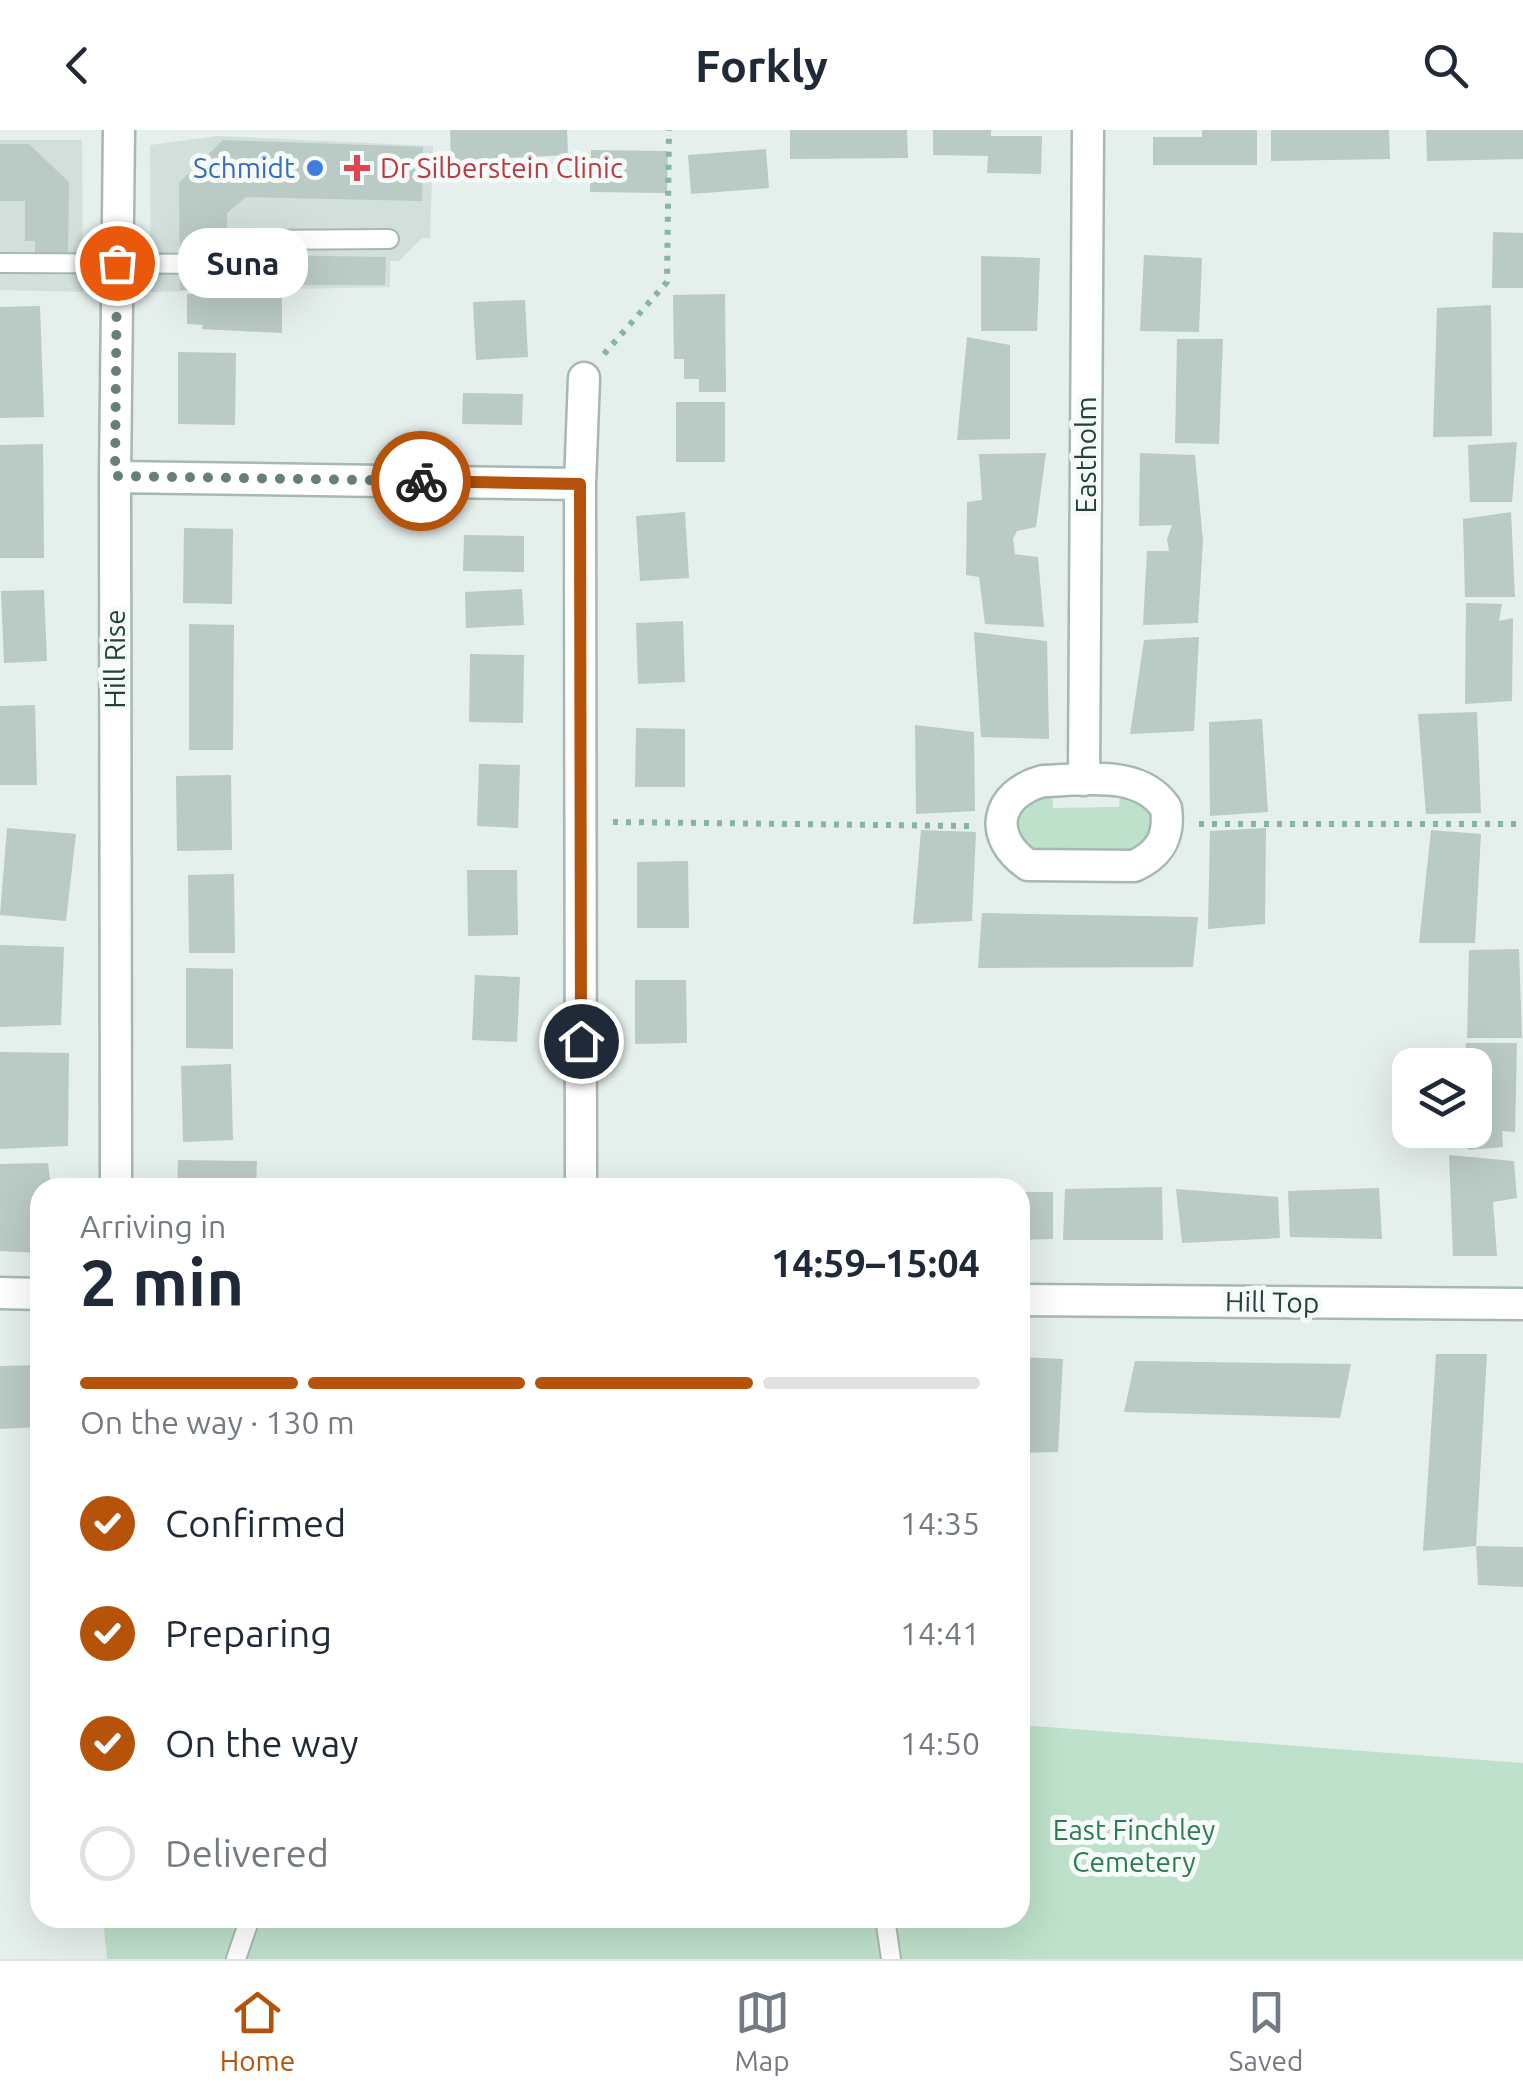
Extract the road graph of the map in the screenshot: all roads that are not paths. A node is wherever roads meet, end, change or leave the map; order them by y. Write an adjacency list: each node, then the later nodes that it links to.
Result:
1 (119, 130): 4 (street, Hill Rise)
2 (1088, 130): 9 (street, Eastholm)
3 (389, 240): 4 (lane)
4 (117, 263): 5 (lane); 7 (street, Hill Rise)
5 (0, 264)
6 (584, 378): 8 (street)
7 (115, 476): 8 (street); 10 (street, Hill Rise)
8 (580, 484): 11 (street)
9 (1084, 780): 9 (street)
10 (116, 1178)
11 (581, 1178)
12 (0, 1293): 13 (street)
13 (30, 1294)
14 (1030, 1300): 15 (street, Hill Top)
15 (1523, 1304)
16 (247, 1928): 18 (lane)
17 (886, 1928): 19 (lane)
18 (236, 1959)
19 (891, 1959)

